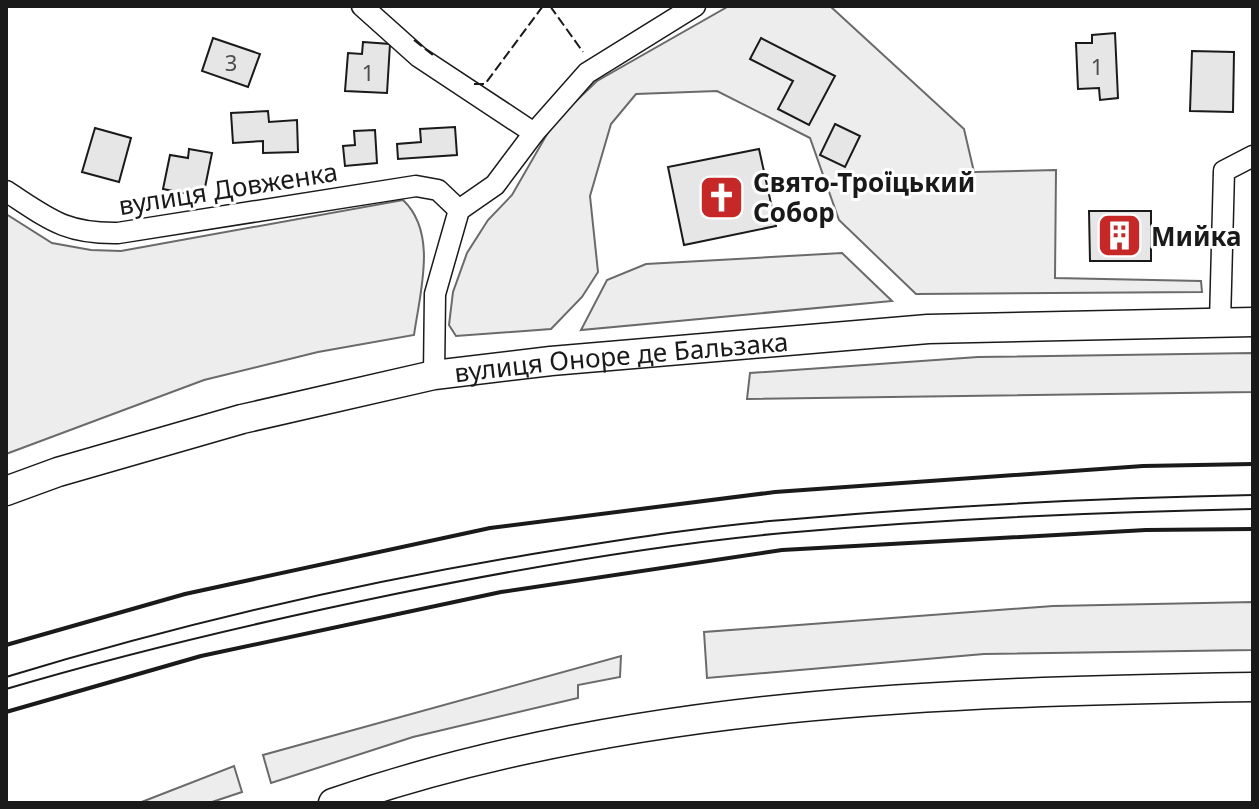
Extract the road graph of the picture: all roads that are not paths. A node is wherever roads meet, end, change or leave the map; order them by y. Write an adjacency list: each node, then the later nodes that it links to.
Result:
1 (362, 6): 3 (street)
2 (695, 6): 3 (street)
3 (534, 133): 6 (street)
4 (1253, 156): 7 (street)
5 (6, 191): 6 (street, вулиця Довженка)
6 (459, 210): 9 (street)
7 (1220, 322): 8 (main road, вулиця Оноре де Бальзака); 9 (main road, вулиця Оноре де Бальзака)
8 (1253, 322)
9 (434, 375): 10 (main road, вулиця Оноре де Бальзака)
10 (6, 491)
11 (1253, 687): 12 (main road)
12 (333, 803)

